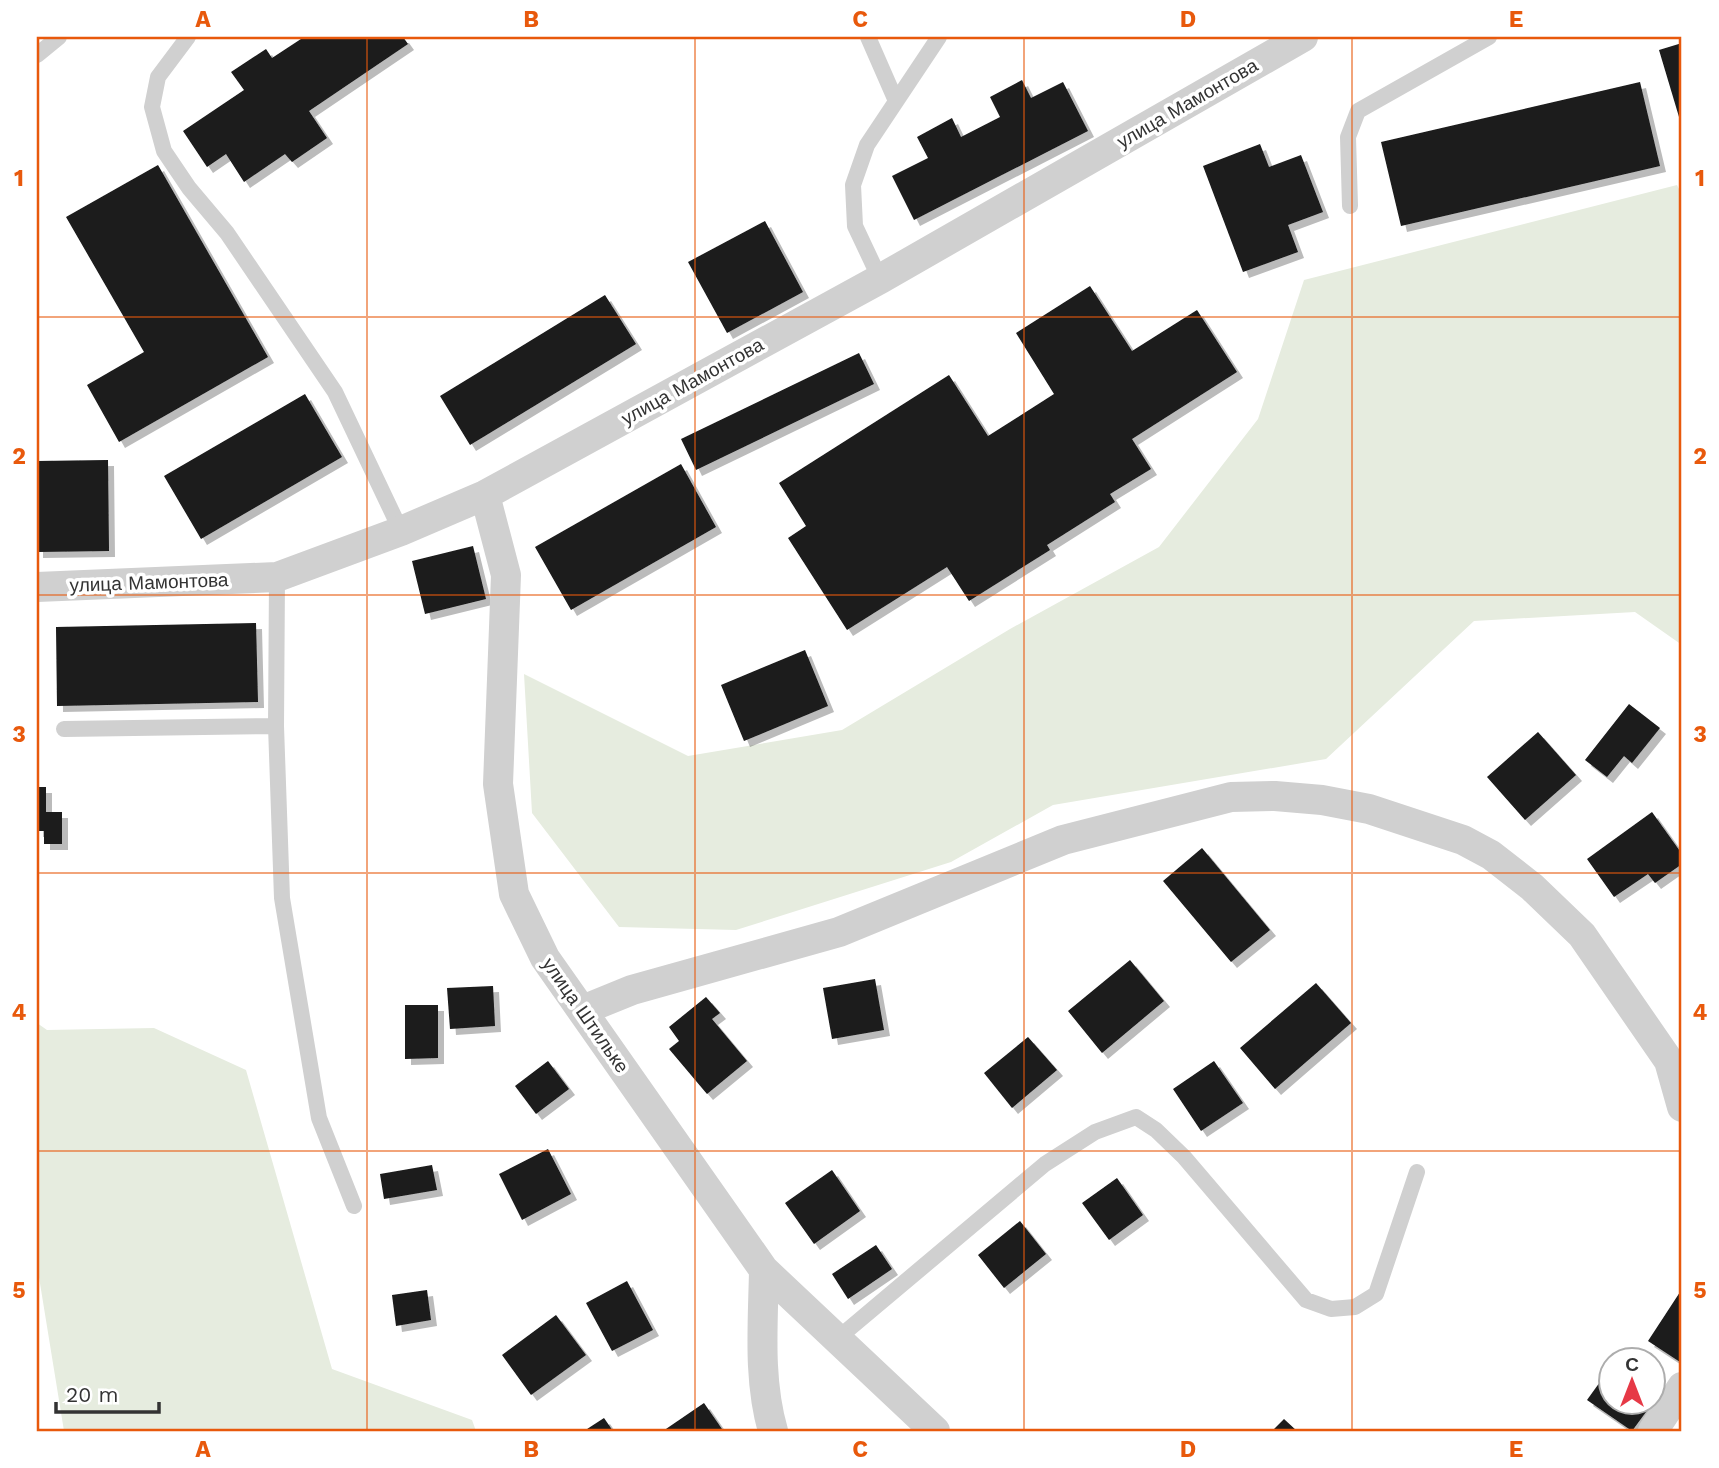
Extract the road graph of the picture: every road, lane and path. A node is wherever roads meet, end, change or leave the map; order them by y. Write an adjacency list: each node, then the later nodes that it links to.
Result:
1 (59, 37): 7 (lane)
2 (188, 37): 12 (lane)
3 (868, 37): 8 (lane)
4 (939, 37): 8 (lane)
5 (1303, 37): 10 (street, улица Мамонтова)
6 (1489, 37): 9 (lane)
7 (37, 55)
8 (896, 101): 10 (lane)
9 (1350, 206)
10 (880, 279): 11 (street, улица Мамонтова)
11 (485, 495): 12 (street, улица Мамонтова); 17 (street, улица Штильке)
12 (401, 531): 13 (street, улица Мамонтова)
13 (277, 577): 14 (street, улица Мамонтова); 15 (lane)
14 (37, 587)
15 (276, 726): 16 (lane); 20 (lane)
16 (64, 729)
17 (583, 1010): 18 (street); 21 (street, улица Штильке)
18 (1682, 1107)
19 (1417, 1172): 22 (lane)
20 (354, 1206)
21 (764, 1270): 22 (street, улица Штильке); 24 (street)
22 (837, 1339): 25 (street, улица Штильке)
23 (1682, 1387): 26 (street)
24 (773, 1431)
25 (935, 1431)
26 (1653, 1431)

